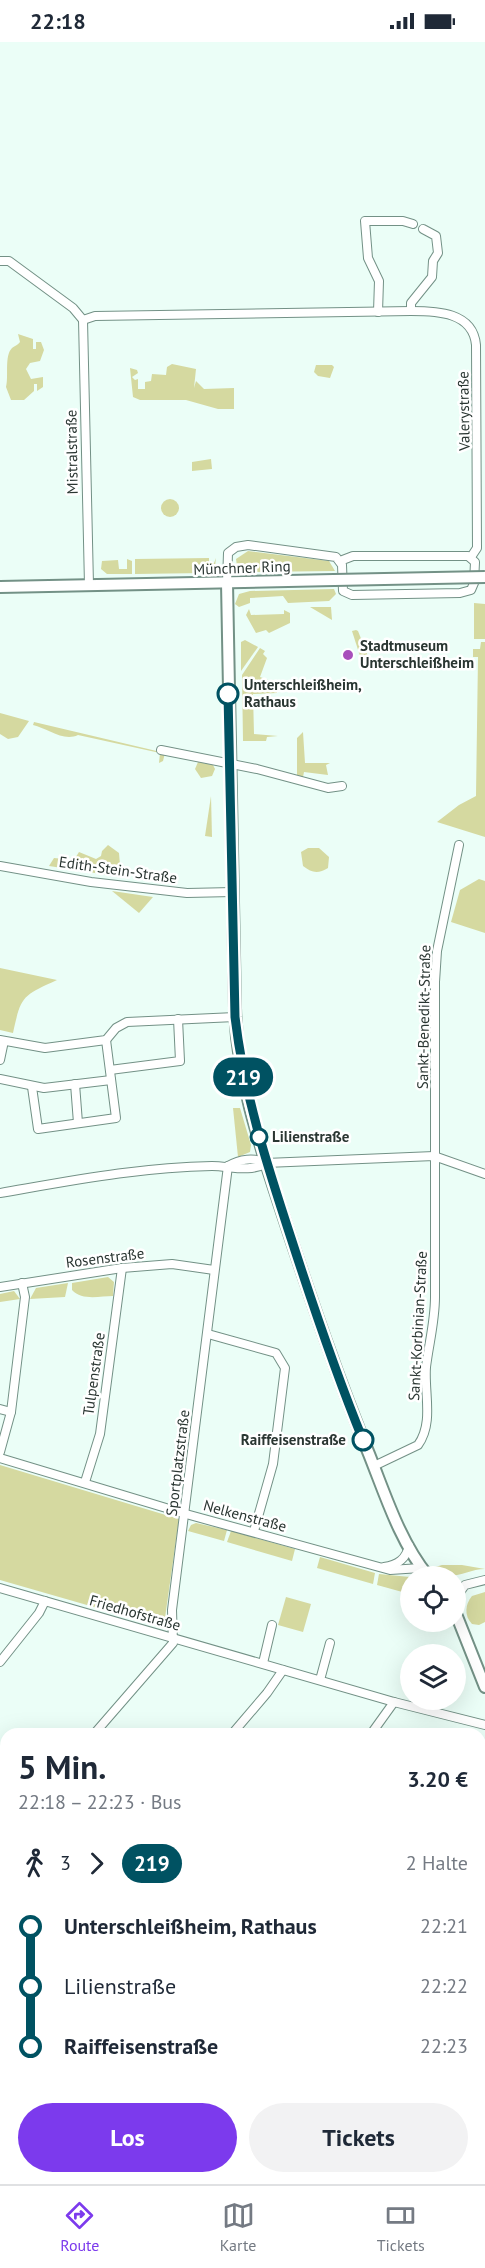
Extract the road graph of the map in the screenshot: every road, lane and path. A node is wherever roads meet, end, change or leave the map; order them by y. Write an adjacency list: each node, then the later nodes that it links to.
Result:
1 (413, 224): 5 (street)
2 (423, 229): 4 (street)
3 (0, 261): 6 (street)
4 (411, 311): 5 (street, Valerystraße); 7 (street, Valerystraße)
5 (378, 312): 6 (street, Valerystraße)
6 (83, 320): 11 (street, Mistralstraße)
7 (471, 557): 8 (street); 8 (street, Valerystraße)
8 (340, 561): 10 (street)
9 (485, 577): 10 (street, Münchner Ring, bridge)
10 (227, 583): 11 (street, Münchner Ring); 14 (street)
11 (89, 585): 12 (street, Münchner Ring)
12 (0, 587)
13 (161, 750): 14 (street)
14 (227, 763): 15 (street); 18 (street)
15 (342, 786)
16 (459, 845): 30 (street, Sankt-Benedikt-Straße)
17 (0, 866): 18 (street, Edith-Stein-Straße)
18 (233, 892): 19 (street)
19 (235, 1017): 20 (street); 31 (street)
20 (178, 1019): 21 (street); 24 (street)
21 (106, 1040): 22 (street); 24 (street)
22 (2, 1041): 23 (street)
23 (0, 1060)
24 (110, 1070): 26 (street)
25 (0, 1079): 28 (street)
26 (111, 1080): 27 (street); 29 (street)
27 (75, 1084): 28 (street); 29 (street)
28 (32, 1087): 29 (street)
29 (78, 1124)
30 (435, 1156): 31 (street); 33 (street); 44 (street, Sankt-Korbinian-Straße)
31 (266, 1163): 32 (street); 44 (street)
32 (228, 1166): 34 (street); 36 (street, Sportplatzstraße)
33 (485, 1174)
34 (0, 1193)
35 (122, 1269): 36 (street, Rosenstraße); 37 (street, Rosenstraße); 45 (street, Tulpenstraße)
36 (214, 1270): 39 (street, Sportplatzstraße)
37 (22, 1283): 38 (street, Rosenstraße); 41 (street)
38 (0, 1287)
39 (208, 1334): 46 (street, Sportplatzstraße); 47 (street)
40 (0, 1409): 41 (street)
41 (11, 1412): 42 (street)
42 (0, 1452)
43 (0, 1458): 45 (street, Nelkenstraße)
44 (374, 1466): 48 (street)
45 (85, 1482): 46 (street, Nelkenstraße)
46 (186, 1514): 47 (street, Nelkenstraße); 58 (street, Sportplatzstraße)
47 (255, 1531): 50 (street, Nelkenstraße)
48 (410, 1546): 49 (street); 50 (street)
49 (422, 1566)
50 (380, 1567): 51 (street, Nelkenstraße)
51 (400, 1571)
52 (485, 1580): 53 (street)
53 (466, 1586)
54 (0, 1588): 55 (street, Friedhofstraße)
55 (45, 1601): 58 (street, Friedhofstraße); 60 (street)
56 (272, 1625): 61 (street)
57 (463, 1632): 64 (street)
58 (172, 1638): 61 (street, Friedhofstraße); 67 (street)
59 (330, 1643): 63 (street)
60 (0, 1662)
61 (263, 1663): 62 (street, Friedhofstraße)
62 (283, 1670): 63 (street, Friedhofstraße); 68 (street)
63 (320, 1680): 65 (street, Friedhofstraße)
64 (485, 1687)
65 (394, 1702): 66 (street, Friedhofstraße); 69 (street)
66 (485, 1725)
67 (99, 1728)
68 (237, 1728)
69 (375, 1728)

